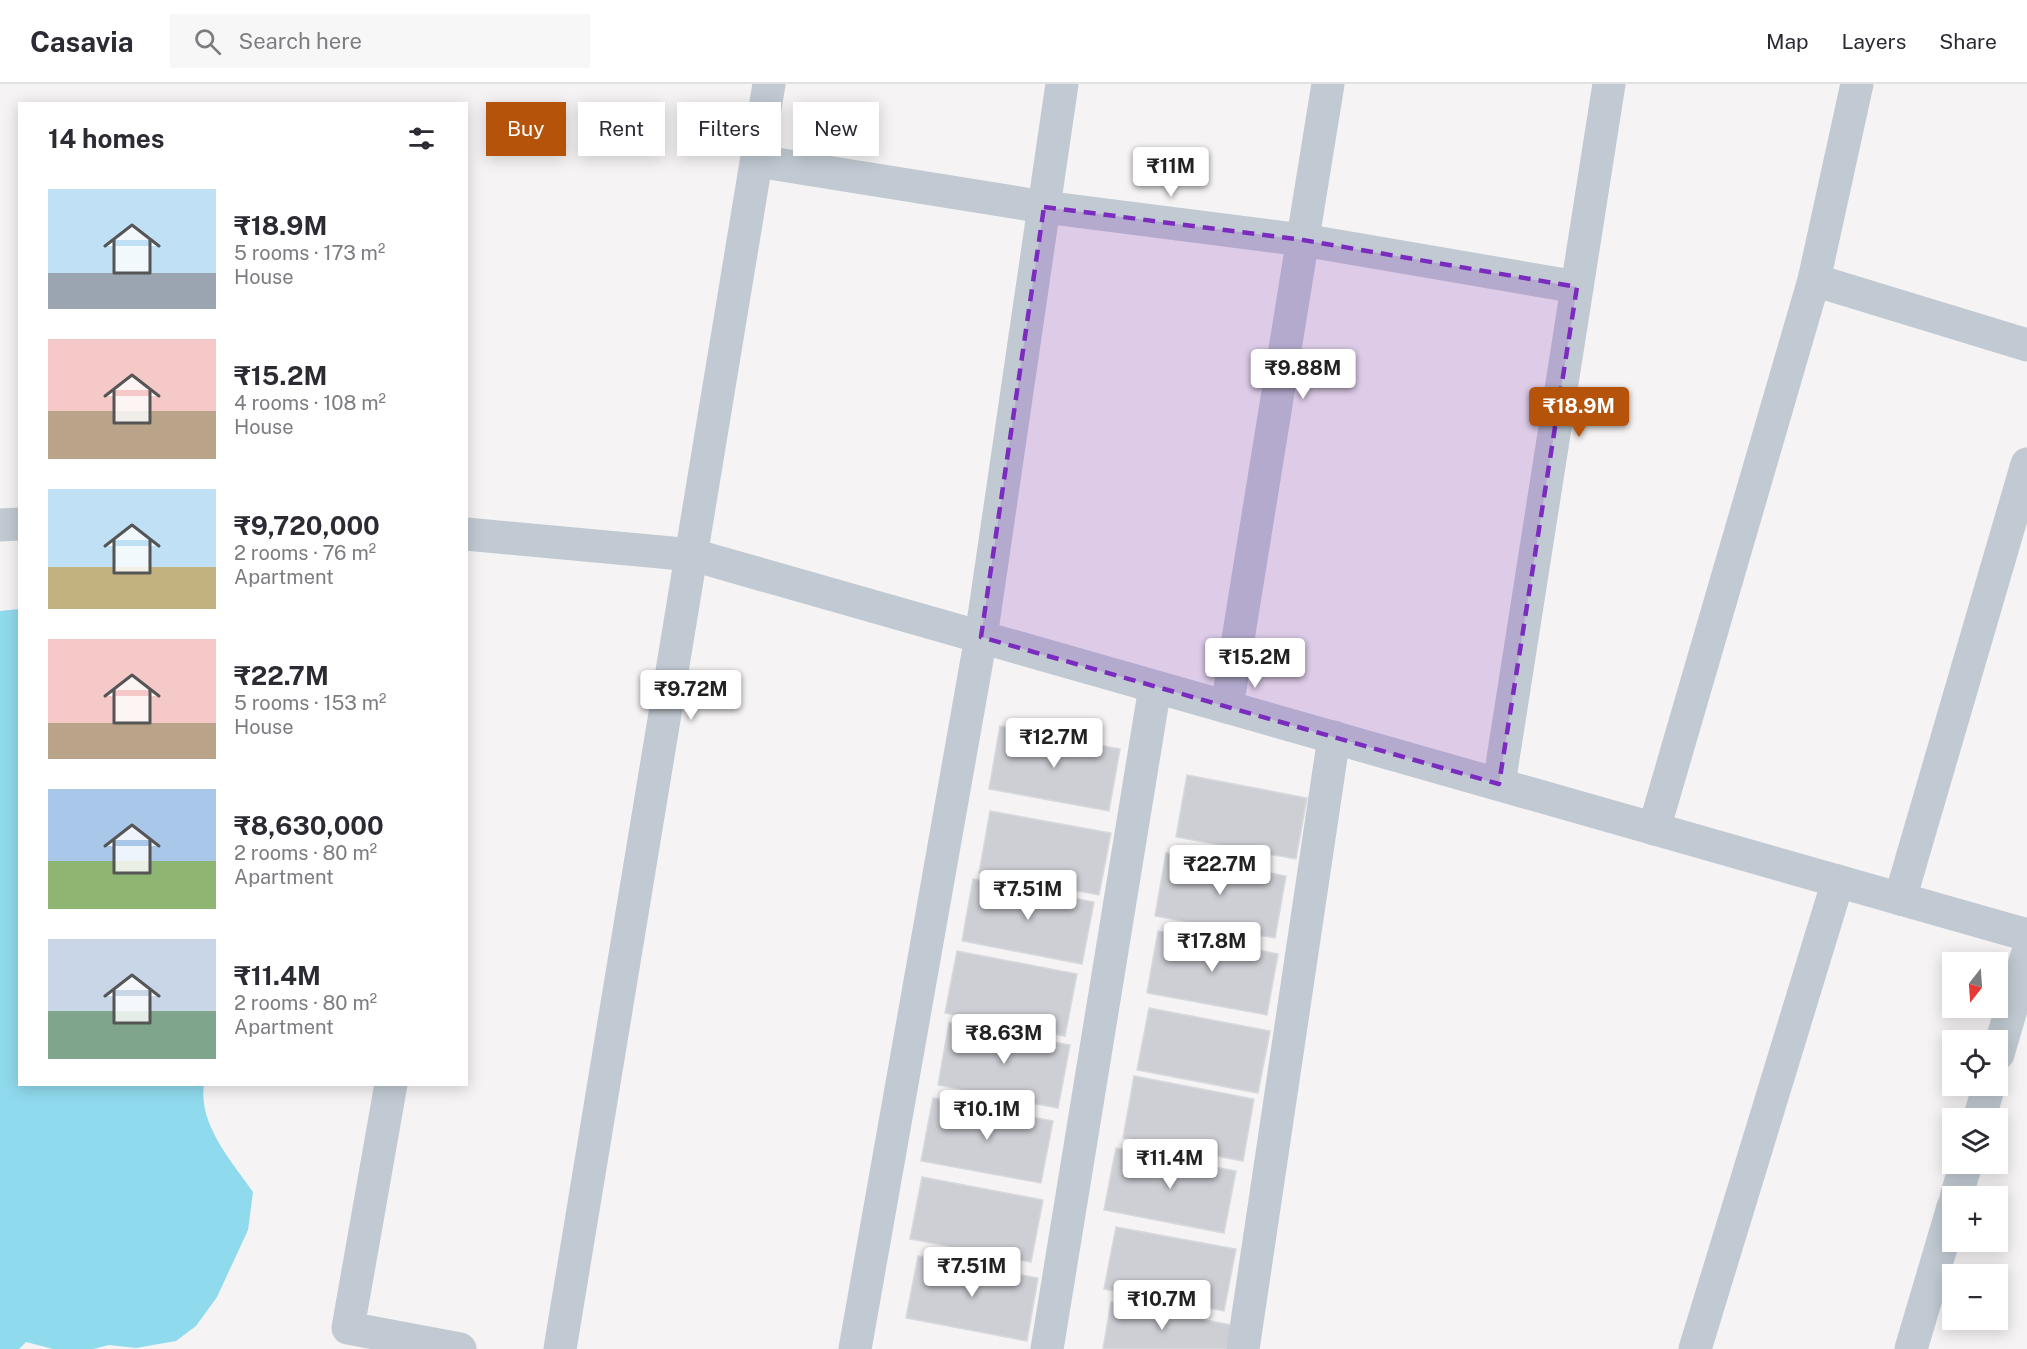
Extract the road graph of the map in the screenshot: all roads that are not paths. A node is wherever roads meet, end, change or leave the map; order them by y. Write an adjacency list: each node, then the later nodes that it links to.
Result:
1 (769, 84): 6 (street)
2 (1062, 84): 7 (street)
3 (1328, 84): 8 (street)
4 (1609, 84): 10 (street)
5 (1857, 84): 9 (street)
6 (757, 161): 7 (street); 16 (street)
7 (1044, 207): 8 (street); 17 (street)
8 (1303, 240): 10 (street); 19 (street)
9 (1814, 280): 11 (street); 22 (street)
10 (1577, 287): 21 (street)
11 (2027, 345)
12 (2027, 464): 24 (street)
13 (18, 524): 14 (street)
14 (0, 525)
15 (468, 534): 16 (street)
16 (693, 555): 17 (street); 31 (street)
17 (981, 637): 18 (street); 32 (street)
18 (1155, 687): 19 (street); 33 (street)
19 (1227, 707): 20 (street)
20 (1334, 737): 21 (street); 34 (street)
21 (1499, 784): 22 (street)
22 (1654, 829): 23 (street)
23 (1838, 881): 24 (street); 35 (street)
24 (1900, 899): 25 (street)
25 (2027, 935)
26 (2027, 955): 27 (street)
27 (2005, 1030)
28 (392, 1086): 30 (street)
29 (1942, 1244): 36 (street)
30 (460, 1349)
31 (560, 1349)
32 (855, 1349)
33 (1047, 1349)
34 (1243, 1349)
35 (1695, 1349)
36 (1911, 1349)

